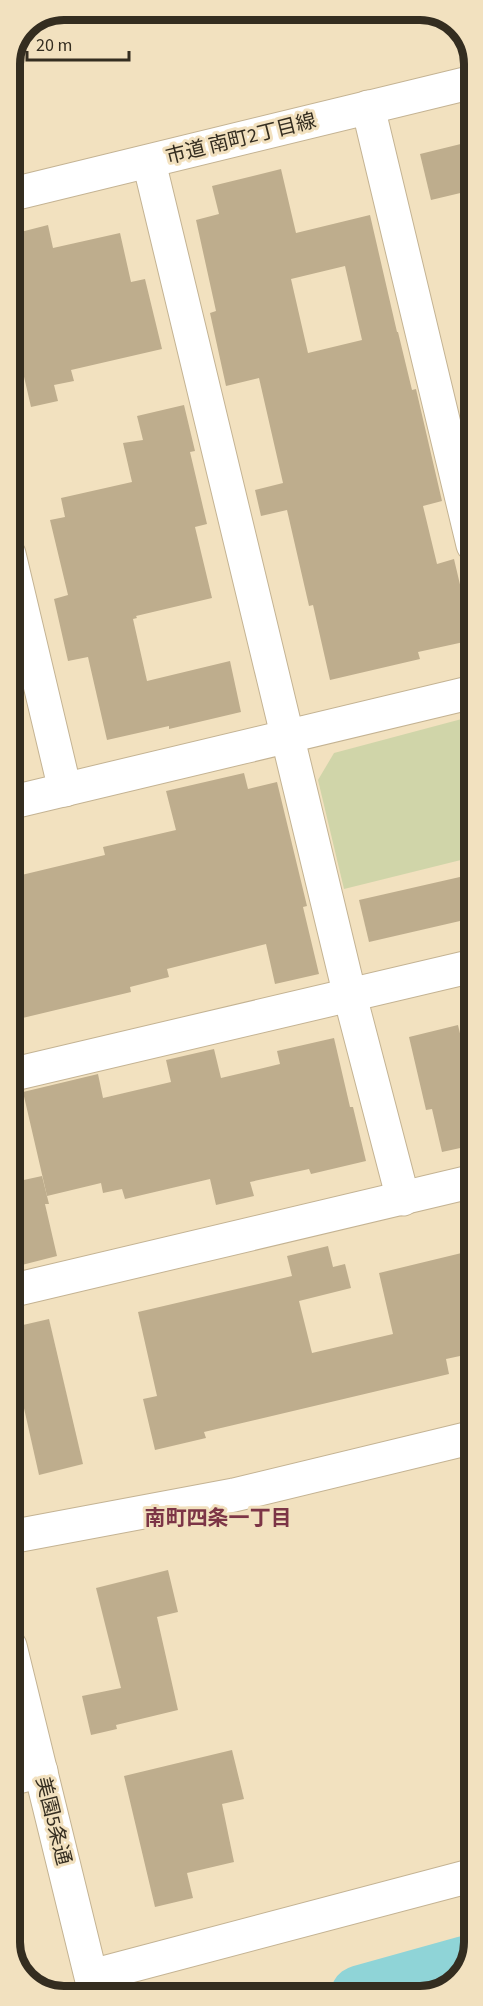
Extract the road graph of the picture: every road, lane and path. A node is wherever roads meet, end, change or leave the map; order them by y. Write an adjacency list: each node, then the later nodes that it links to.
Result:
1 (464, 84): 2 (street, 市道 南町2丁目線)
2 (368, 107): 3 (street, 市道 南町2丁目線); 5 (street)
3 (149, 162): 4 (street, 市道 南町2丁目線); 8 (street)
4 (19, 193)
5 (464, 507)
6 (19, 596): 9 (street)
7 (464, 694): 8 (street)
8 (287, 737): 9 (street); 12 (street)
9 (65, 790): 10 (street)
10 (19, 801)
11 (464, 968): 12 (street)
12 (350, 996): 13 (street); 15 (street)
13 (19, 1073)
14 (464, 1183): 15 (street)
15 (403, 1198): 16 (street)
16 (19, 1289)
17 (464, 1439): 18 (street)
18 (19, 1535)
19 (19, 1723): 20 (street, 美園5条通)
20 (25, 1775): 22 (street, 美園5条通)
21 (464, 1878): 22 (street)
22 (94, 1986)

